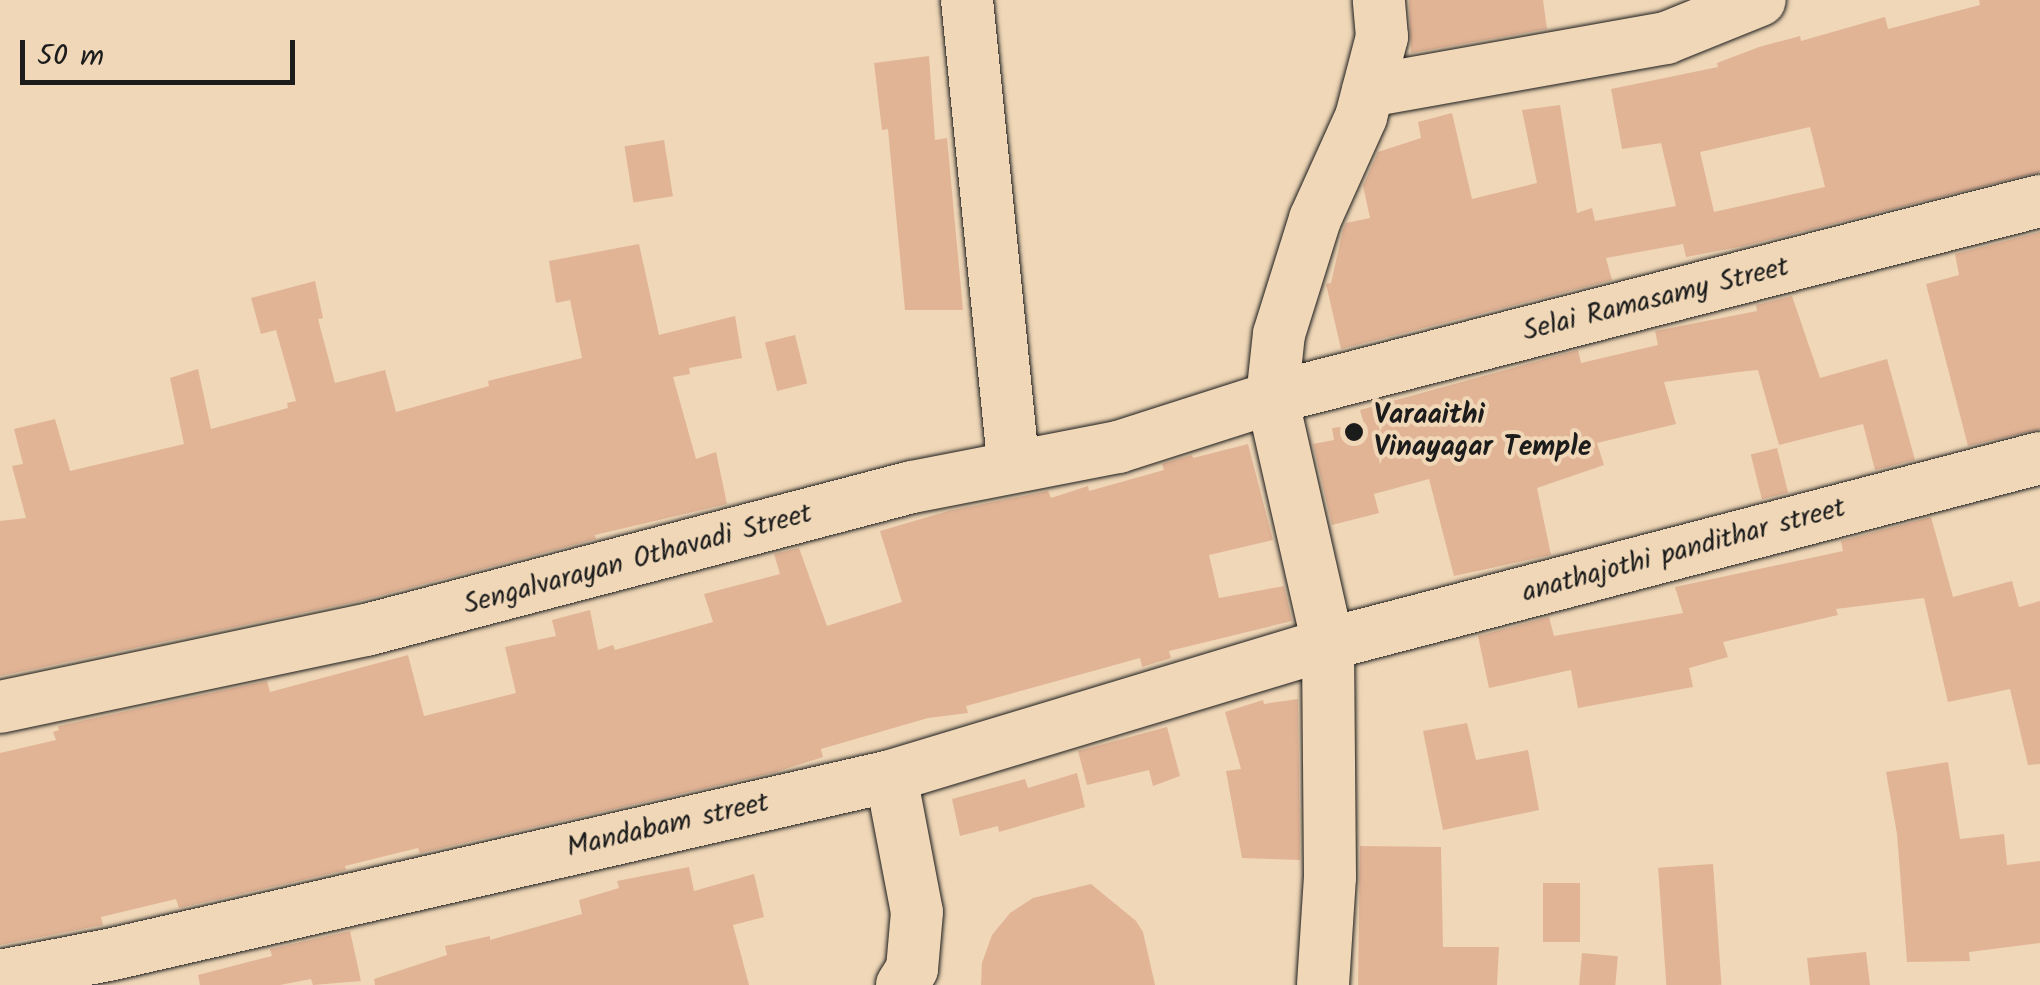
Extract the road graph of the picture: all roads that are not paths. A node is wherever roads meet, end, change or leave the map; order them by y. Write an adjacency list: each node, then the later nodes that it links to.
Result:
1 (967, 0): 8 (street)
2 (1379, 0): 4 (street)
3 (1760, 0): 4 (street)
4 (1368, 91): 6 (street)
5 (2040, 202): 6 (street, Selai Ramasamy Street)
6 (1272, 398): 8 (street, Sengalvarayan Othavadi Street); 9 (street)
7 (2040, 458): 9 (street, anathajothi pandithar street)
8 (1014, 467): 10 (street, Sengalvarayan Othavadi Street)
9 (1328, 644): 11 (street, Mandabam street); 14 (street)
10 (0, 708)
11 (891, 776): 12 (street, Mandabam street); 13 (street)
12 (0, 976)
13 (902, 985)
14 (1323, 985)

